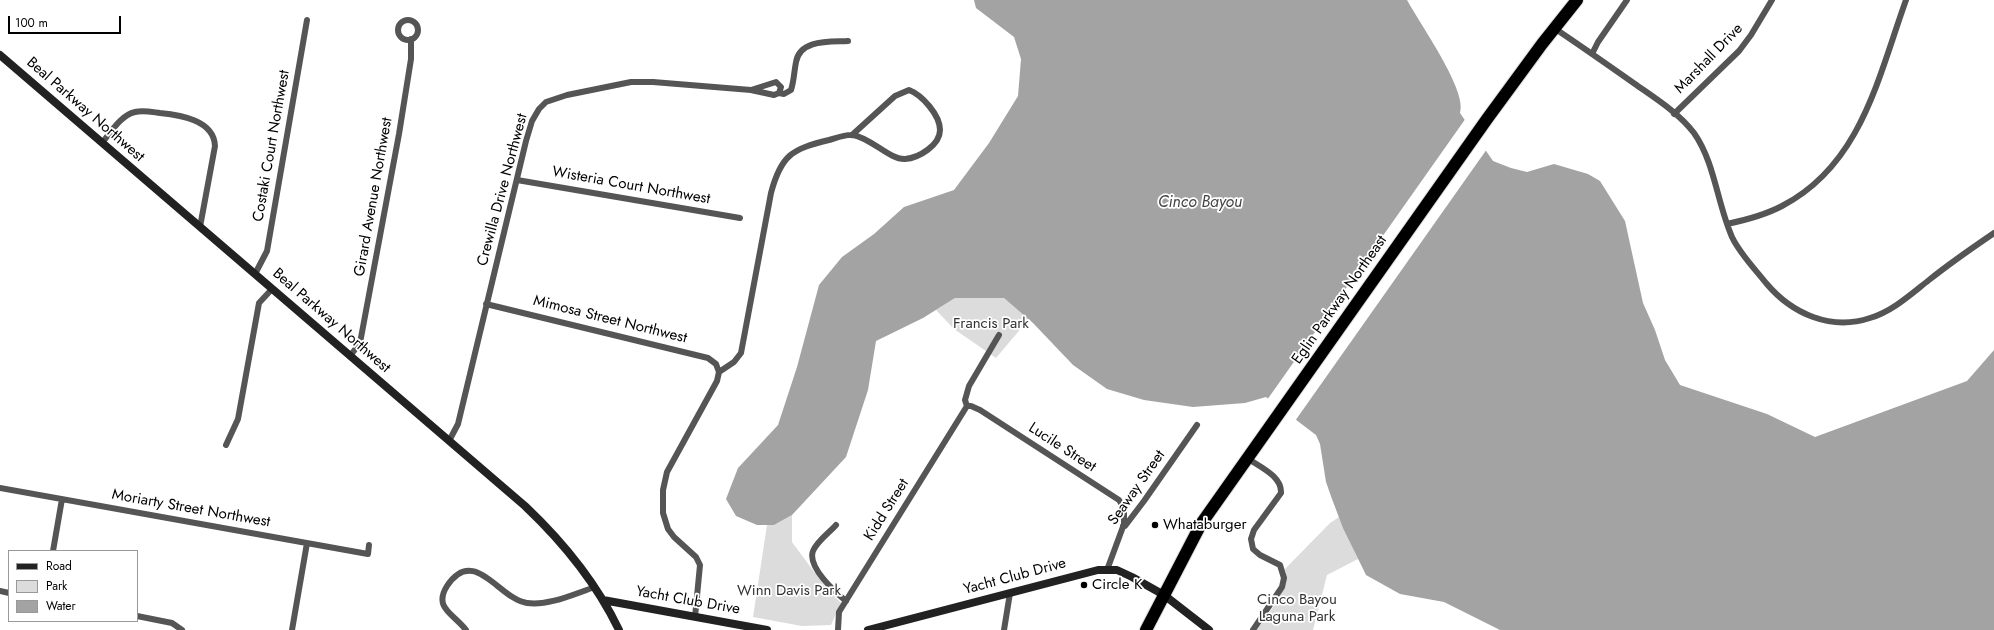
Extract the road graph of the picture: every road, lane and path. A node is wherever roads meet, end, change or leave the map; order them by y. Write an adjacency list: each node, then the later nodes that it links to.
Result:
1 (1577, 0): 6 (highway, Eglin Parkway Northeast)
2 (1627, 0): 9 (street)
3 (1772, 0): 13 (street, Marshall Drive)
4 (1906, 0): 18 (street)
5 (307, 20): 21 (street, Costaki Court Northwest)
6 (1554, 28): 9 (street); 31 (highway, Eglin Parkway Northeast)
7 (411, 39): 25 (street, Girard Avenue Northwest)
8 (848, 41): 12 (street)
9 (1592, 54): 13 (street)
10 (0, 55): 15 (main road, Beal Parkway Northwest)
11 (751, 90): 12 (street, Crewilla Drive Northwest); 12 (street, Crewilla Drive Northwest); 16 (street, Crewilla Drive Northwest)
12 (780, 93)
13 (1674, 114): 18 (street)
14 (852, 134): 14 (street); 26 (street)
15 (102, 143): 19 (main road, Beal Parkway Northwest); 19 (street)
16 (517, 180): 17 (street, Wisteria Court Northwest); 23 (street, Crewilla Drive Northwest)
17 (740, 218)
18 (1727, 224): 20 (street)
19 (200, 227): 21 (main road, Beal Parkway Northwest)
20 (1994, 233)
21 (255, 274): 22 (main road, Beal Parkway Northwest)
22 (272, 289): 25 (main road, Beal Parkway Northwest); 30 (street)
23 (486, 304): 26 (street, Mimosa Street Northwest); 29 (street, Crewilla Drive Northwest)
24 (998, 335): 27 (street)
25 (350, 356): 29 (main road, Beal Parkway Northwest)
26 (719, 372): 46 (street)
27 (967, 406): 35 (street, Lucile Street); 44 (street, Kidd Street)
28 (1196, 425): 35 (street, Seaway Street)
29 (449, 441): 40 (main road, Beal Parkway Northwest)
30 (226, 445)
31 (1247, 458): 42 (highway, Eglin Parkway Northeast); 57 (street)
32 (0, 488): 33 (street, Moriarty Street Northwest)
33 (62, 499): 36 (street, Moriarty Street Northwest); 38 (street)
34 (836, 525): 44 (street)
35 (1123, 526): 39 (street, Seaway Street)
36 (307, 543): 37 (street, Moriarty Street Northwest); 48 (street)
37 (369, 545)
38 (53, 550)
39 (1107, 570): 41 (main road, Yacht Club Drive); 42 (main road, Yacht Club Drive)
40 (595, 587): 43 (main road, Beal Parkway Northwest); 49 (street)
41 (1010, 593): 53 (main road, Yacht Club Drive); 54 (street)
42 (1164, 595): 55 (highway, Eglin Parkway Northeast); 56 (main road, Yacht Club Drive)
43 (604, 600): 46 (main road, Yacht Club Drive); 50 (main road, Beal Parkway Northwest)
44 (846, 601): 52 (street, Kidd Street)
45 (138, 616): 47 (street)
46 (694, 617): 51 (main road, Yacht Club Drive)
47 (182, 630)
48 (292, 630)
49 (466, 630)
50 (619, 630)
51 (767, 630)
52 (838, 630)
53 (868, 630)
54 (1004, 630)
55 (1146, 630)
56 (1209, 630)
57 (1252, 630)

